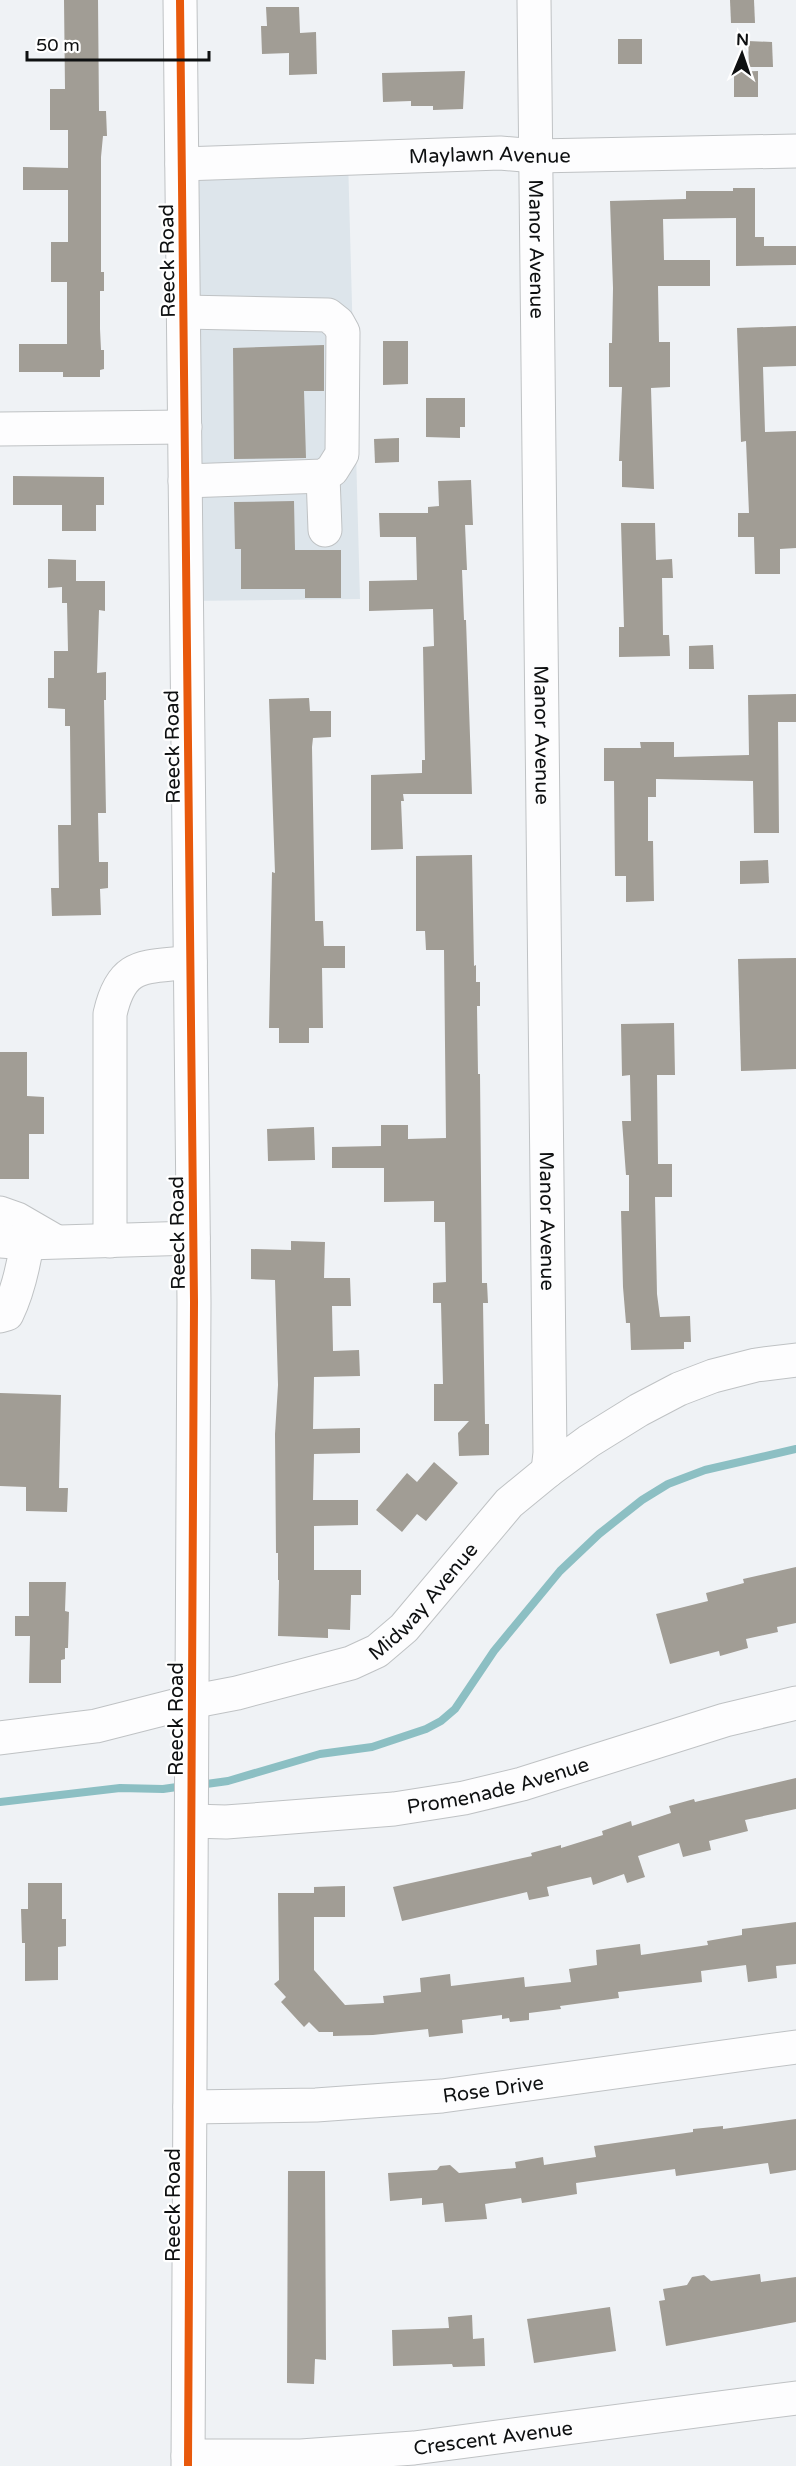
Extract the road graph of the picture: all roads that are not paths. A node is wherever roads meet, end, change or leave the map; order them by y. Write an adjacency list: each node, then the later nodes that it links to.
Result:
1 (180, 0): 5 (street, Reeck Road)
2 (534, 0): 4 (street, Manor Avenue)
3 (796, 151): 4 (street, Maylawn Avenue)
4 (536, 156): 5 (street, Maylawn Avenue); 19 (street, Manor Avenue)
5 (182, 164): 6 (street, Reeck Road)
6 (184, 312): 7 (street, Reeck Road); 9 (street)
7 (185, 427): 8 (street); 10 (street, Reeck Road)
8 (0, 429)
9 (323, 476): 10 (street); 11 (street)
10 (185, 481): 12 (street, Reeck Road)
11 (325, 530)
12 (190, 962): 14 (street, Reeck Road); 15 (street)
13 (0, 1213): 16 (street)
14 (193, 1238): 15 (street); 20 (street, Reeck Road)
15 (110, 1241): 16 (street)
16 (28, 1242): 17 (street)
17 (0, 1316)
18 (796, 1360): 19 (street, Midway Avenue)
19 (548, 1470): 20 (street, Midway Avenue)
20 (190, 1702): 22 (street, Midway Avenue); 23 (street, Reeck Road)
21 (796, 1703): 23 (street, Promenade Avenue)
22 (0, 1738)
23 (192, 1815): 25 (street, Reeck Road)
24 (796, 2047): 25 (street, Rose Drive)
25 (190, 2107): 27 (street, Reeck Road)
26 (796, 2398): 27 (street, Crescent Avenue)
27 (188, 2461)

